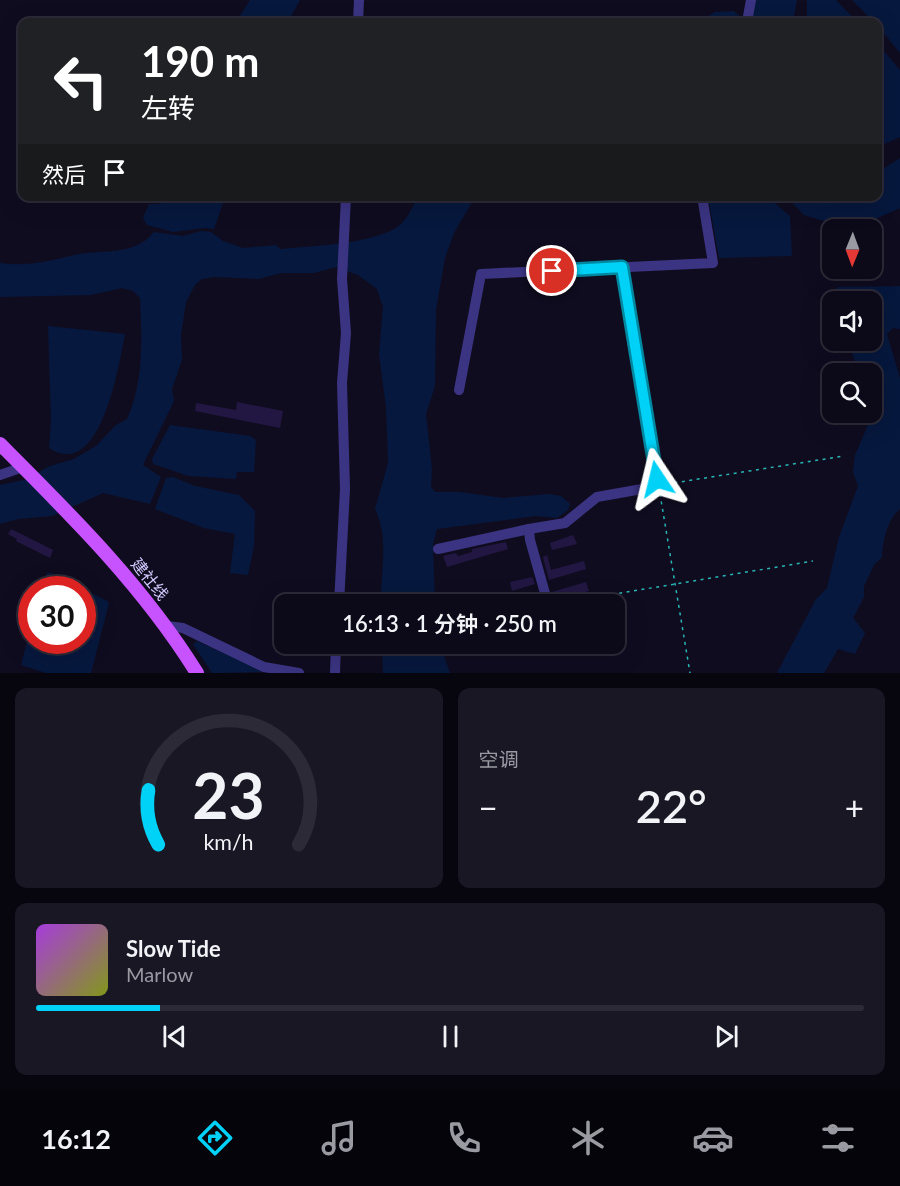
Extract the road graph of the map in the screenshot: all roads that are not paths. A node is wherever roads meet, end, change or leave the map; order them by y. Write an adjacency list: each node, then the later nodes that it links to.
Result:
1 (359, 0): 3 (street)
2 (751, 0): 4 (street)
3 (358, 18)
4 (748, 18)
5 (346, 201): 14 (street)
6 (703, 201): 7 (street)
7 (622, 267): 8 (street); 12 (street)
8 (459, 390)
9 (0, 444): 10 (main road)
10 (26, 470): 11 (street); 16 (main road, 建社线)
11 (0, 475)
12 (529, 529): 13 (street); 15 (street)
13 (438, 549)
14 (340, 594)
15 (545, 594)
16 (167, 626): 18 (main road, 建社线); 19 (street)
17 (336, 654): 20 (street)
18 (197, 673)
19 (298, 673)
20 (335, 673)

